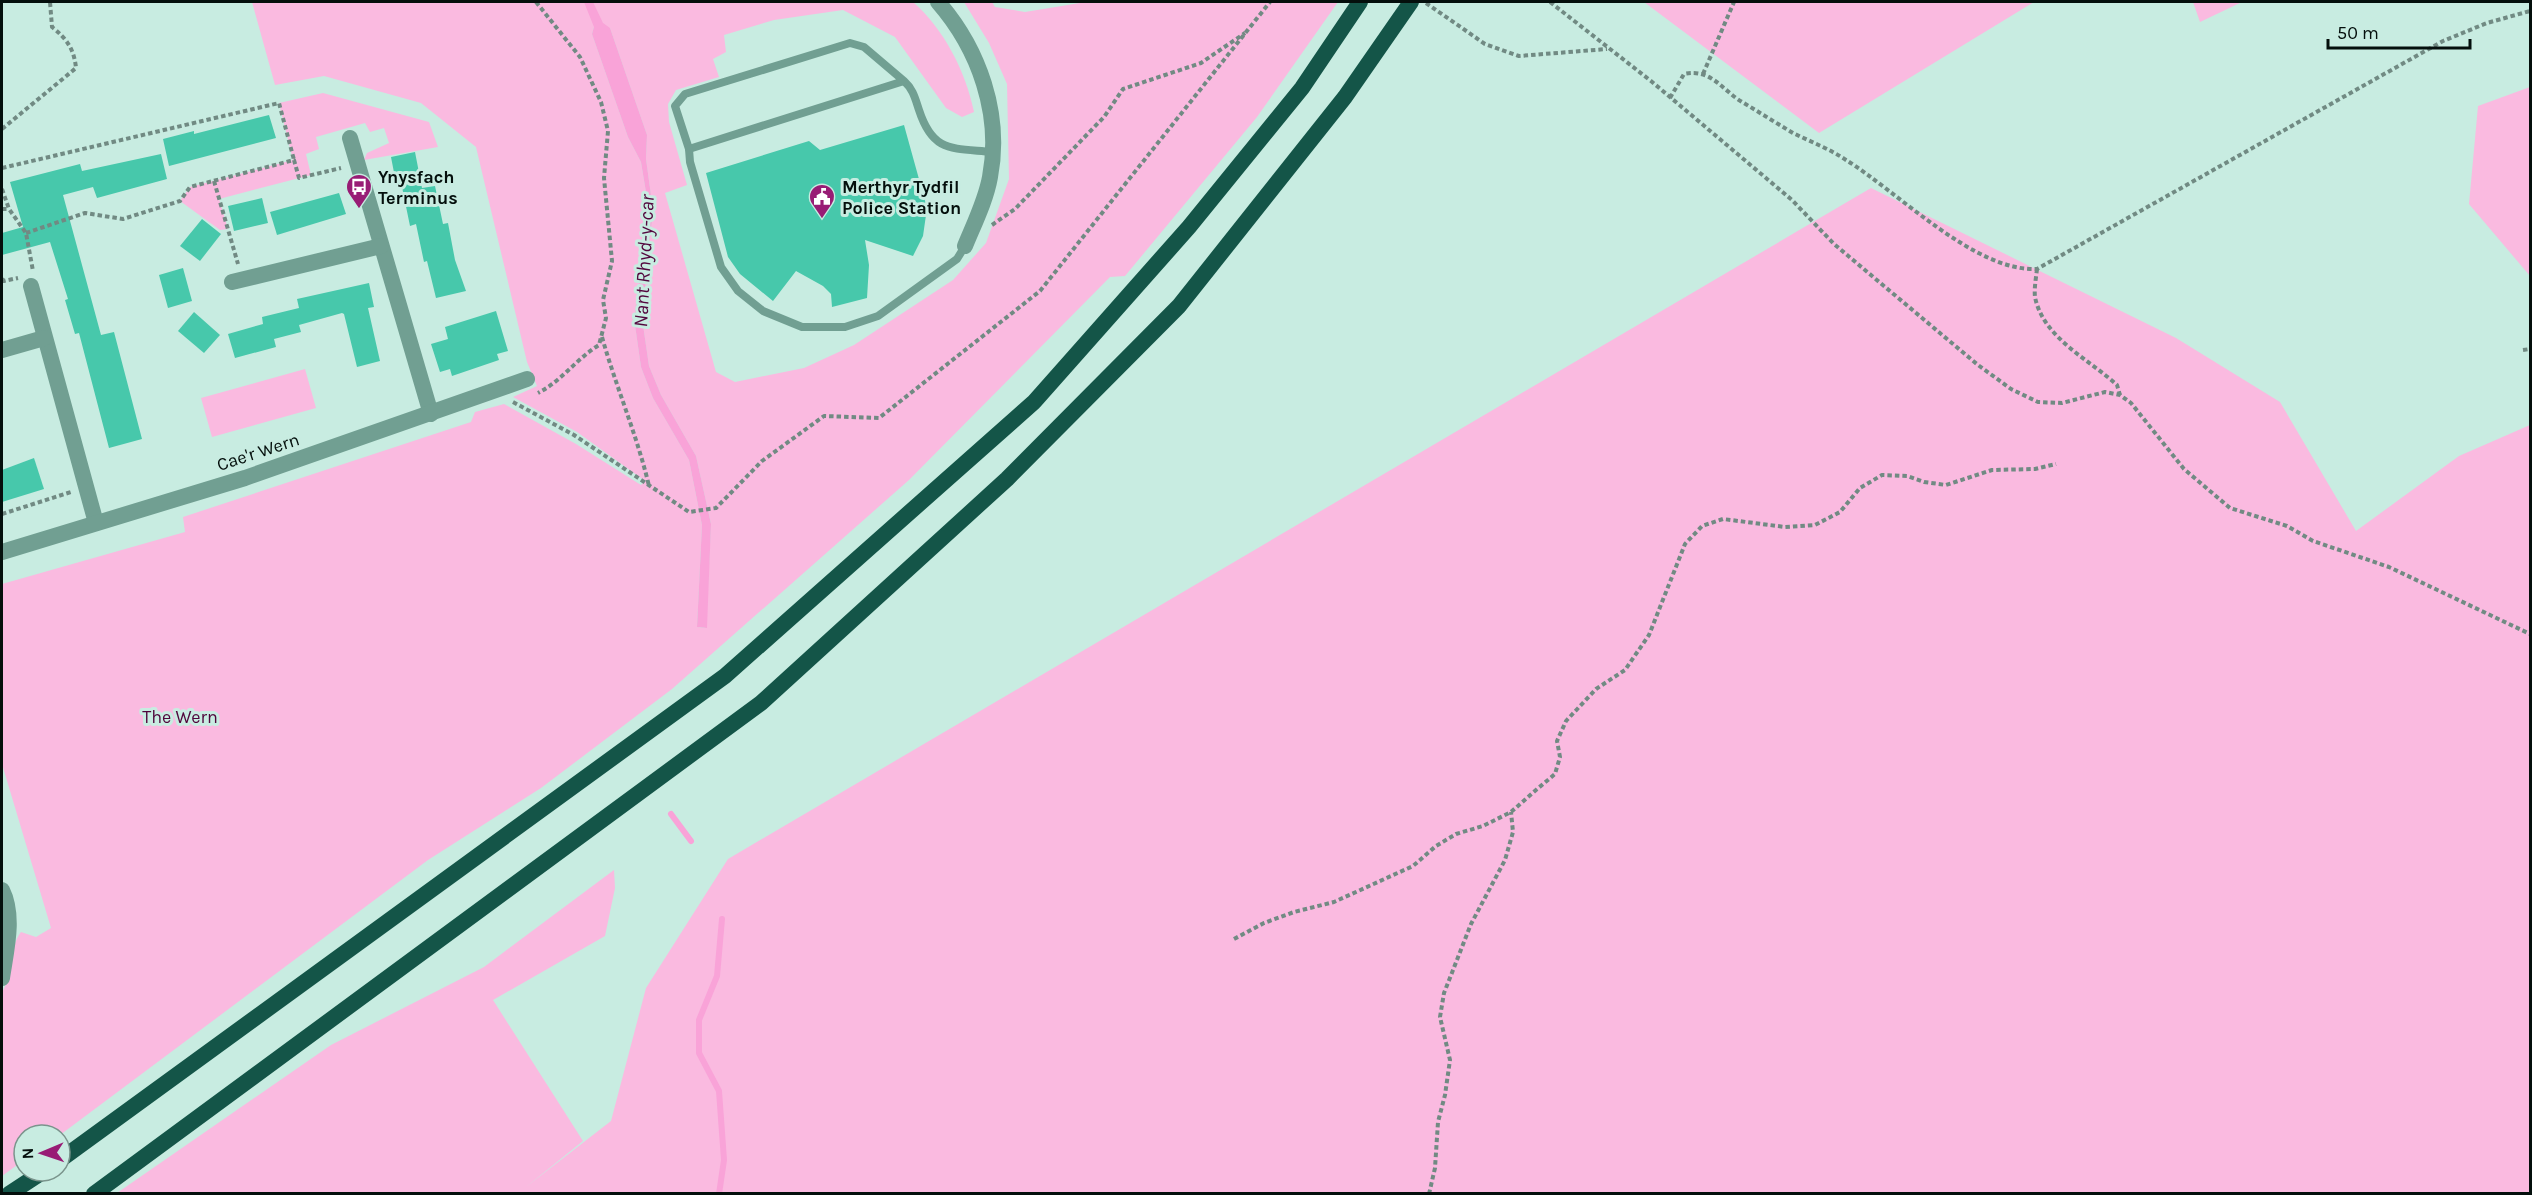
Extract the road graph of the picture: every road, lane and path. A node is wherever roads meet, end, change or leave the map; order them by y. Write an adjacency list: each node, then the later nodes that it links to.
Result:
1 (50, 2): 16 (path)
2 (536, 2): 34 (path)
3 (939, 2): 19 (street)
4 (1270, 2): 11 (path)
5 (1360, 2): 55 (highway)
6 (1410, 2): 58 (highway)
7 (1424, 2): 12 (path)
8 (1551, 2): 12 (path)
9 (1734, 2): 13 (path)
10 (2530, 10): 31 (path)
11 (1248, 31): 27 (path); 45 (path)
12 (1608, 49): 15 (path)
13 (1703, 74): 15 (path); 31 (path)
14 (904, 81): 18 (lane); 18 (lane); 19 (lane)
15 (1670, 98): 40 (path)
16 (2, 129)
17 (350, 138): 21 (street)
18 (689, 149): 30 (lane)
19 (992, 152): 30 (street)
20 (294, 160): 21 (path); 22 (path); 23 (path)
21 (357, 164): 29 (street)
22 (2, 168)
23 (214, 181): 28 (path); 32 (path)
24 (2, 189): 25 (path)
25 (9, 208): 26 (path); 28 (path)
26 (2, 209)
27 (990, 227)
28 (26, 233): 33 (path)
29 (381, 246): 32 (street); 43 (street)
30 (965, 246)
31 (2037, 269): 40 (path)
32 (237, 280)
33 (31, 286): 35 (street)
34 (601, 336): 41 (path); 45 (path)
35 (44, 338): 37 (street); 46 (street)
36 (2530, 349): 38 (path)
37 (2, 350)
38 (2523, 350)
39 (526, 379): 43 (street, Cae'r Wern)
40 (2120, 394): 50 (path)
41 (534, 396)
42 (526, 400): 45 (path)
43 (431, 414): 48 (street, Cae'r Wern)
44 (2056, 464): 51 (path)
45 (649, 486)
46 (86, 487): 47 (path); 48 (street)
47 (2, 514)
48 (96, 523): 49 (street, Cae'r Wern)
49 (2, 552)
50 (2530, 634)
51 (1510, 813): 53 (path); 59 (path)
52 (2, 890): 54 (street)
53 (1234, 939)
54 (2, 978)
55 (72, 1152)
56 (26, 1183): 57 (highway)
57 (9, 1194)
58 (94, 1194)
59 (1430, 1194)

